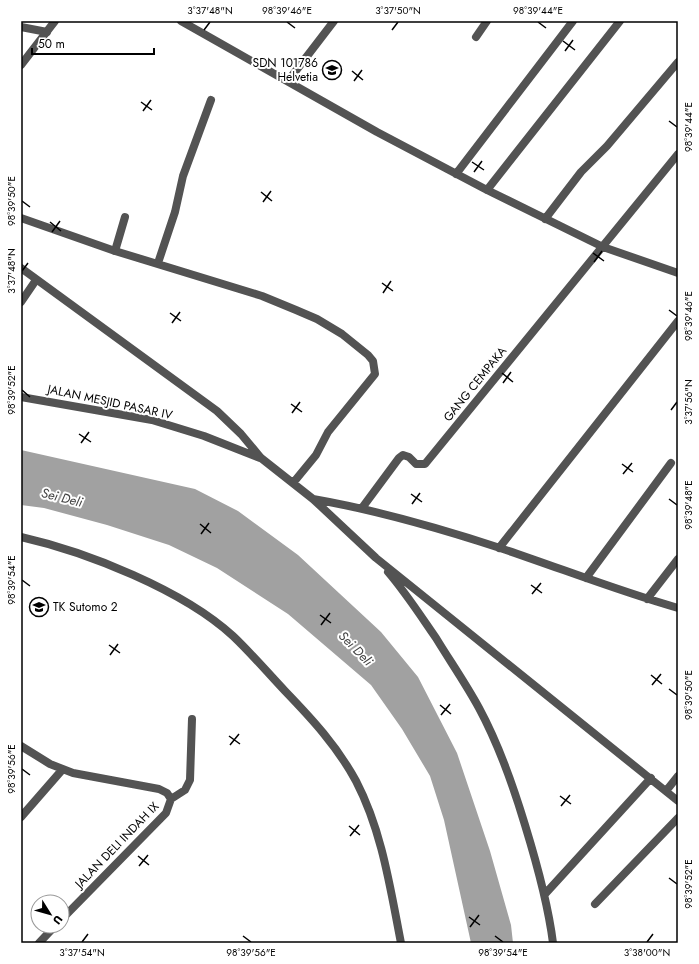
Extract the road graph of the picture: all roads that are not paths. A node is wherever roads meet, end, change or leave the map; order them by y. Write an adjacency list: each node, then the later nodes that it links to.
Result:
1 (56, 21): 8 (street)
2 (181, 21): 12 (street)
3 (334, 21): 12 (street)
4 (487, 21): 9 (street)
5 (573, 21): 15 (street)
6 (620, 21): 16 (street)
7 (21, 27): 8 (street)
8 (47, 32): 11 (street)
9 (476, 37)
10 (678, 62): 19 (street)
11 (21, 65)
12 (288, 81): 15 (street)
13 (212, 100): 22 (street)
14 (678, 154): 20 (street)
15 (456, 174): 16 (street)
16 (487, 190): 19 (street)
17 (125, 217): 21 (street)
18 (21, 218): 21 (street)
19 (545, 219): 20 (street)
20 (603, 247): 24 (street); 33 (street, GANG CEMPAKA)
21 (116, 251): 22 (street)
22 (158, 264): 31 (street)
23 (21, 268): 25 (street)
24 (678, 272)
25 (36, 280): 26 (street); 29 (street)
26 (21, 302)
27 (678, 322): 35 (street)
28 (21, 397): 29 (street, JALAN MESJID PASAR IV)
29 (261, 458): 31 (street)
30 (671, 463): 38 (street)
31 (293, 484): 32 (street)
32 (313, 499): 33 (street); 36 (street)
33 (362, 508): 35 (street)
34 (21, 536): 56 (street)
35 (499, 548): 38 (street)
36 (376, 558): 45 (street); 51 (street)
37 (678, 559): 39 (street)
38 (586, 578): 39 (street)
39 (646, 599): 40 (street)
40 (678, 608)
41 (192, 720): 48 (street, JALAN DELI INDAH IX)
42 (21, 746): 43 (street)
43 (62, 770): 48 (street); 49 (street)
44 (678, 776): 46 (street)
45 (651, 778): 46 (street); 51 (street)
46 (666, 791): 47 (street)
47 (678, 801)
48 (171, 802): 53 (street, JALAN DELI INDAH IX)
49 (21, 817)
50 (678, 818): 52 (street)
51 (545, 894): 57 (street)
52 (595, 904)
53 (70, 911)
54 (48, 934): 55 (street)
55 (39, 943)
56 (401, 943)
57 (553, 943)

